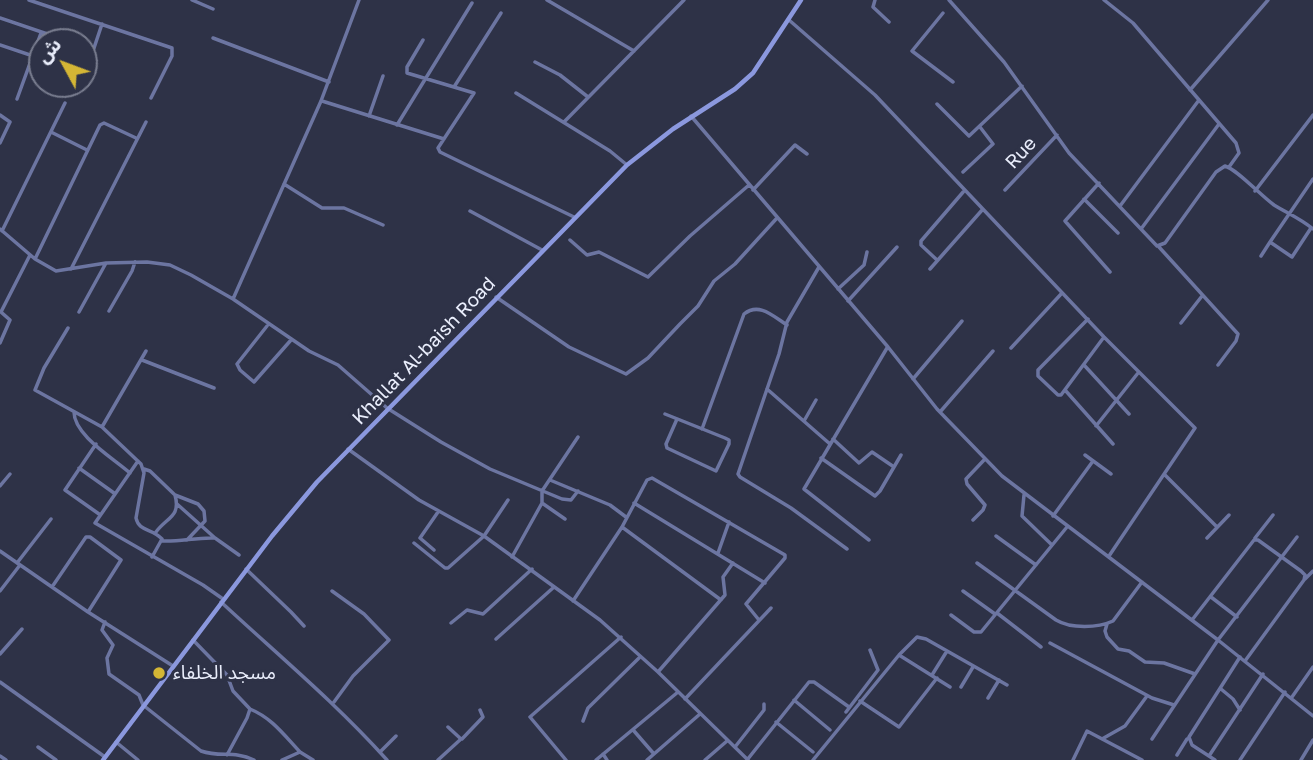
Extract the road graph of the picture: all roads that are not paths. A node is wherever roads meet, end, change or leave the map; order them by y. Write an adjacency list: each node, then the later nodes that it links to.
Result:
1 (29, 0): 18 (street)
2 (192, 0): 12 (street)
3 (359, 0): 30 (street)
4 (547, 0): 24 (street)
5 (684, 0): 24 (street)
6 (800, 0): 16 (street, Khallat Al-baish Road)
7 (875, 0): 17 (street)
8 (949, 0): 33 (street)
9 (1104, 0): 34 (street)
10 (1268, 0): 34 (street)
11 (472, 3): 29 (street)
12 (214, 9)
13 (501, 13): 32 (street)
14 (943, 13): 31 (street)
15 (0, 18): 19 (street)
16 (789, 20): 45 (street, Khallat Al-baish Road); 68 (street)
17 (889, 22)
18 (102, 24): 20 (street); 37 (street)
19 (28, 28)
20 (98, 36)
21 (213, 38): 30 (street)
22 (423, 40): 29 (street)
23 (0, 45): 25 (street)
24 (634, 51): 36 (street)
25 (28, 54)
26 (535, 62): 36 (street)
27 (28, 71): 38 (street)
28 (383, 76): 46 (street)
29 (425, 78): 32 (street); 50 (street)
30 (329, 82): 40 (street)
31 (953, 82)
32 (454, 86): 55 (street)
33 (1022, 86): 51 (street); 53 (street)
34 (1190, 90): 39 (street)
35 (516, 93): 48 (street)
36 (588, 97): 48 (street)
37 (151, 98)
38 (17, 99)
39 (1199, 100): 49 (street); 71 (street)
40 (321, 101): 46 (street); 64 (street)
41 (65, 103): 52 (street)
42 (937, 104): 51 (street)
43 (1313, 114): 69 (street)
44 (0, 115): 56 (street)
45 (691, 116): 59 (street, Khallat Al-baish Road); 65 (street)
46 (369, 117): 50 (street)
47 (146, 122): 54 (street)
48 (564, 122): 59 (street)
49 (1219, 123): 60 (street); 79 (street)
50 (397, 125): 55 (street)
51 (980, 127): 61 (street, Rue)
52 (51, 132): 57 (street); 80 (street)
53 (1057, 135): 63 (street); 67 (street, Rue)
54 (136, 138): 57 (street); 95 (street)
55 (444, 139): 75 (street)
56 (0, 143)
57 (88, 150): 90 (street)
58 (807, 154): 66 (street)
59 (627, 165): 75 (street, Khallat Al-baish Road)
60 (1229, 167): 69 (street); 85 (street)
61 (963, 172)
62 (1313, 178): 74 (street)
63 (1099, 183): 70 (street); 71 (street)
64 (284, 184): 77 (street); 102 (street)
65 (749, 185): 66 (street); 82 (street)
66 (753, 190): 76 (street)
67 (1005, 190)
68 (964, 191): 72 (street); 91 (street)
69 (1255, 191): 74 (street)
70 (1084, 200): 81 (street); 97 (street)
71 (1120, 206): 79 (street)
72 (983, 209): 91 (street); 99 (street)
73 (470, 211): 86 (street)
74 (1288, 213): 78 (street); 83 (street)
75 (574, 218): 86 (street, Khallat Al-baish Road)
76 (777, 218): 94 (street); 101 (street)
77 (383, 225)
78 (1312, 228): 83 (street)
79 (1141, 229): 85 (street)
80 (1, 230): 88 (street)
81 (1118, 233)
82 (570, 240)
83 (1270, 242): 89 (street)
84 (897, 247): 103 (street)
85 (1159, 247): 100 (street)
86 (542, 250): 101 (street, Khallat Al-baish Road)
87 (867, 251): 98 (street)
88 (30, 255): 90 (street); 114 (street)
89 (1261, 256)
90 (35, 259): 95 (street)
91 (937, 260): 96 (street)
92 (135, 262): 93 (street); 102 (street); 104 (street)
93 (106, 263): 95 (street); 105 (street)
94 (818, 267): 98 (street); 110 (street)
95 (71, 269)
96 (930, 269)
97 (1110, 272)
98 (838, 289): 103 (street)
99 (1063, 293): 106 (street); 116 (street)
100 (1202, 296): 108 (street); 121 (street)
101 (496, 298): 129 (street, Khallat Al-baish Road)
102 (233, 299): 109 (street)
103 (848, 301): 115 (street)
104 (109, 311)
105 (79, 313)
106 (1088, 319): 112 (street); 126 (street)
107 (962, 321): 123 (street)
108 (1181, 323)
109 (267, 325): 113 (street); 113 (street)
110 (787, 325): 125 (street); 138 (street)
111 (68, 328): 130 (street)
112 (1104, 337): 120 (street); 122 (street)
113 (291, 340): 129 (street)
114 (0, 343)
115 (888, 347): 123 (street); 140 (street)
116 (1011, 348)
117 (146, 351): 119 (street)
118 (993, 351): 131 (street)
119 (142, 360): 124 (street); 137 (street)
120 (1084, 365): 126 (street); 128 (street)
121 (1218, 365)
122 (1139, 372): 128 (street); 157 (street)
123 (913, 379): 131 (street)
124 (214, 388)
125 (767, 389): 135 (street); 195 (street)
126 (1065, 390): 136 (street)
127 (816, 400): 135 (street)
128 (1116, 401): 133 (street); 136 (street)
129 (387, 408): 144 (street, Khallat Al-baish Road); 160 (street)
130 (74, 412): 137 (street); 141 (street)
131 (940, 412): 148 (street)
132 (665, 414): 134 (street)
133 (1129, 414)
134 (677, 419): 138 (street); 138 (street)
135 (804, 421): 142 (street)
136 (1096, 426): 143 (street)
137 (102, 427): 149 (street)
138 (702, 429)
139 (578, 437): 158 (street)
140 (833, 439): 142 (street); 151 (street)
141 (96, 444): 152 (street); 154 (street)
142 (830, 444): 147 (street)
143 (1113, 444)
144 (348, 449): 169 (street); 210 (street, Khallat Al-baish Road)
145 (901, 455): 151 (street)
146 (1084, 455): 150 (street)
147 (821, 458): 151 (street); 190 (street)
148 (985, 460): 164 (street); 177 (street)
149 (138, 461): 153 (street); 154 (street)
150 (1093, 461): 156 (street); 173 (street)
151 (894, 467)
152 (79, 468): 162 (street); 170 (street)
153 (144, 469): 163 (street); 183 (street)
154 (130, 472): 162 (street)
155 (10, 474): 159 (street)
156 (1111, 474)
157 (1165, 475): 182 (street); 200 (street)
158 (550, 480): 160 (street); 161 (street)
159 (0, 486)
160 (542, 491): 161 (street); 166 (street)
161 (578, 491): 174 (street)
162 (114, 494): 170 (street)
163 (175, 495): 168 (street); 179 (street)
164 (1024, 495): 173 (street); 194 (street)
165 (508, 500): 184 (street)
166 (541, 503): 176 (street); 203 (street)
167 (634, 503): 174 (street); 178 (street); 198 (street)
168 (177, 504): 179 (street); 183 (street)
169 (438, 512): 184 (street); 196 (street)
170 (100, 514): 202 (street)
171 (1229, 515): 182 (street)
172 (1273, 515): 192 (street)
173 (1053, 516): 181 (street)
174 (626, 517): 180 (street)
175 (51, 519): 208 (street)
176 (565, 519)
177 (973, 520)
178 (729, 522): 198 (street); 215 (street)
179 (200, 524): 187 (street); 189 (street)
180 (622, 527): 223 (street); 225 (street)
181 (1067, 527): 194 (street); 200 (street)
182 (1217, 527): 188 (street)
183 (156, 532): 191 (street)
184 (484, 536): 193 (street); 203 (street)
185 (996, 536): 209 (street)
186 (1297, 537): 204 (street)
187 (215, 538): 189 (street); 199 (street)
188 (1207, 538)
189 (187, 540): 191 (street)
190 (869, 540)
191 (162, 541): 202 (street)
192 (1251, 542): 204 (street); 222 (street)
193 (414, 543)
194 (1052, 545): 209 (street)
195 (847, 549)
196 (434, 550)
197 (0, 551): 201 (street)
198 (719, 553): 206 (street)
199 (239, 555)
200 (1109, 556): 214 (street)
201 (8, 557): 205 (street); 208 (street)
202 (152, 557): 224 (street)
203 (512, 557): 211 (street)
204 (1281, 557): 213 (street); 230 (street)
205 (0, 559)
206 (733, 562): 215 (street); 223 (street)
207 (977, 563): 220 (street)
208 (19, 564): 216 (street); 218 (street)
209 (1036, 565): 220 (street)
210 (246, 569): 224 (street, Khallat Al-baish Road); 236 (street)
211 (532, 569): 217 (street); 234 (street)
212 (1313, 571): 213 (street)
213 (1304, 580): 249 (street)
214 (1142, 582): 232 (street); 235 (street)
215 (765, 583): 231 (street)
216 (52, 587): 227 (street); 227 (street)
217 (554, 587): 225 (street); 239 (street)
218 (0, 591)
219 (963, 591): 228 (street)
220 (1015, 591): 228 (street); 235 (street)
221 (332, 592): 272 (street)
222 (1211, 597): 230 (street); 232 (street)
223 (721, 600): 253 (street)
224 (222, 601): 240 (street, Khallat Al-baish Road); 272 (street)
225 (573, 601): 238 (street)
226 (771, 608): 231 (street)
227 (88, 612): 233 (street)
228 (996, 614): 229 (street); 243 (street)
229 (951, 615)
230 (1237, 617): 241 (street)
231 (759, 620): 269 (street)
232 (1192, 620): 241 (street)
233 (105, 622): 250 (street); 274 (street)
234 (452, 623)
235 (1107, 624): 254 (street)
236 (304, 626)
237 (22, 629): 246 (street)
238 (621, 637): 248 (street); 316 (street)
239 (496, 639)
240 (192, 640): 250 (street, Khallat Al-baish Road); 277 (street)
241 (1219, 640): 249 (street); 254 (street)
242 (1050, 643): 266 (street)
243 (1041, 647)
244 (870, 650): 276 (street)
245 (947, 651): 247 (street); 251 (street); 256 (street)
246 (0, 654)
247 (899, 655): 256 (street); 271 (street)
248 (640, 658): 253 (street); 283 (street)
249 (1242, 659): 255 (street); 263 (street)
250 (173, 666): 274 (street, Khallat Al-baish Road)
251 (973, 667): 258 (street); 262 (street)
252 (1313, 667): 267 (street)
253 (658, 672): 264 (street)
254 (1195, 674): 275 (street)
255 (1263, 674): 265 (street); 279 (street)
256 (932, 675): 257 (street)
257 (937, 678): 261 (street); 271 (street)
258 (999, 680): 260 (street); 268 (street)
259 (0, 682): 307 (street)
260 (1007, 685)
261 (950, 687)
262 (961, 687)
263 (1220, 689): 279 (street); 289 (street)
264 (679, 692): 269 (street); 287 (street)
265 (1285, 692): 267 (street); 325 (street)
266 (1147, 696): 275 (street); 290 (street)
267 (1292, 697): 282 (street)
268 (988, 698)
269 (685, 699): 281 (street)
270 (793, 700): 276 (street); 284 (street); 286 (street)
271 (860, 701): 321 (street)
272 (334, 702): 299 (street)
273 (764, 704): 297 (street)
274 (143, 705): 295 (street, Khallat Al-baish Road); 302 (street)
275 (1174, 705): 291 (street)
276 (849, 707): 280 (street)
277 (250, 709): 298 (street); 302 (street)
278 (480, 709): 292 (street)
279 (1240, 710): 305 (street)
280 (846, 712)
281 (700, 714): 293 (street); 306 (street)
282 (1313, 716)
283 (583, 721)
284 (776, 722): 300 (street); 320 (street)
285 (448, 727): 292 (street)
286 (830, 730)
287 (634, 731): 301 (street); 306 (street)
288 (396, 736): 299 (street)
289 (1189, 737): 303 (street); 305 (street)
290 (1102, 739): 322 (street); 323 (street)
291 (1152, 739)
292 (460, 740): 315 (street)
293 (728, 740): 297 (street); 319 (street)
294 (1313, 740): 326 (street)
295 (116, 742): 307 (street, Khallat Al-baish Road); 310 (street)
296 (38, 747): 309 (street)
297 (735, 747): 320 (street)
298 (300, 752): 312 (street); 313 (street)
299 (380, 752): 314 (street)
300 (813, 752)
301 (603, 754): 317 (street); 318 (street)
302 (227, 755): 311 (street)
303 (1177, 755)
304 (0, 756): 308 (street)
305 (1209, 756): 324 (street)
306 (651, 758)
307 (104, 759)
308 (6, 760)
309 (56, 760)
310 (138, 760)
311 (254, 760)
312 (282, 760)
313 (313, 760)
314 (387, 760)
315 (439, 760)
316 (566, 760)
317 (596, 760)
318 (607, 760)
319 (705, 760)
320 (748, 760)
321 (813, 760)
322 (1073, 760)
323 (1142, 760)
324 (1215, 760)
325 (1240, 760)
326 (1300, 760)

